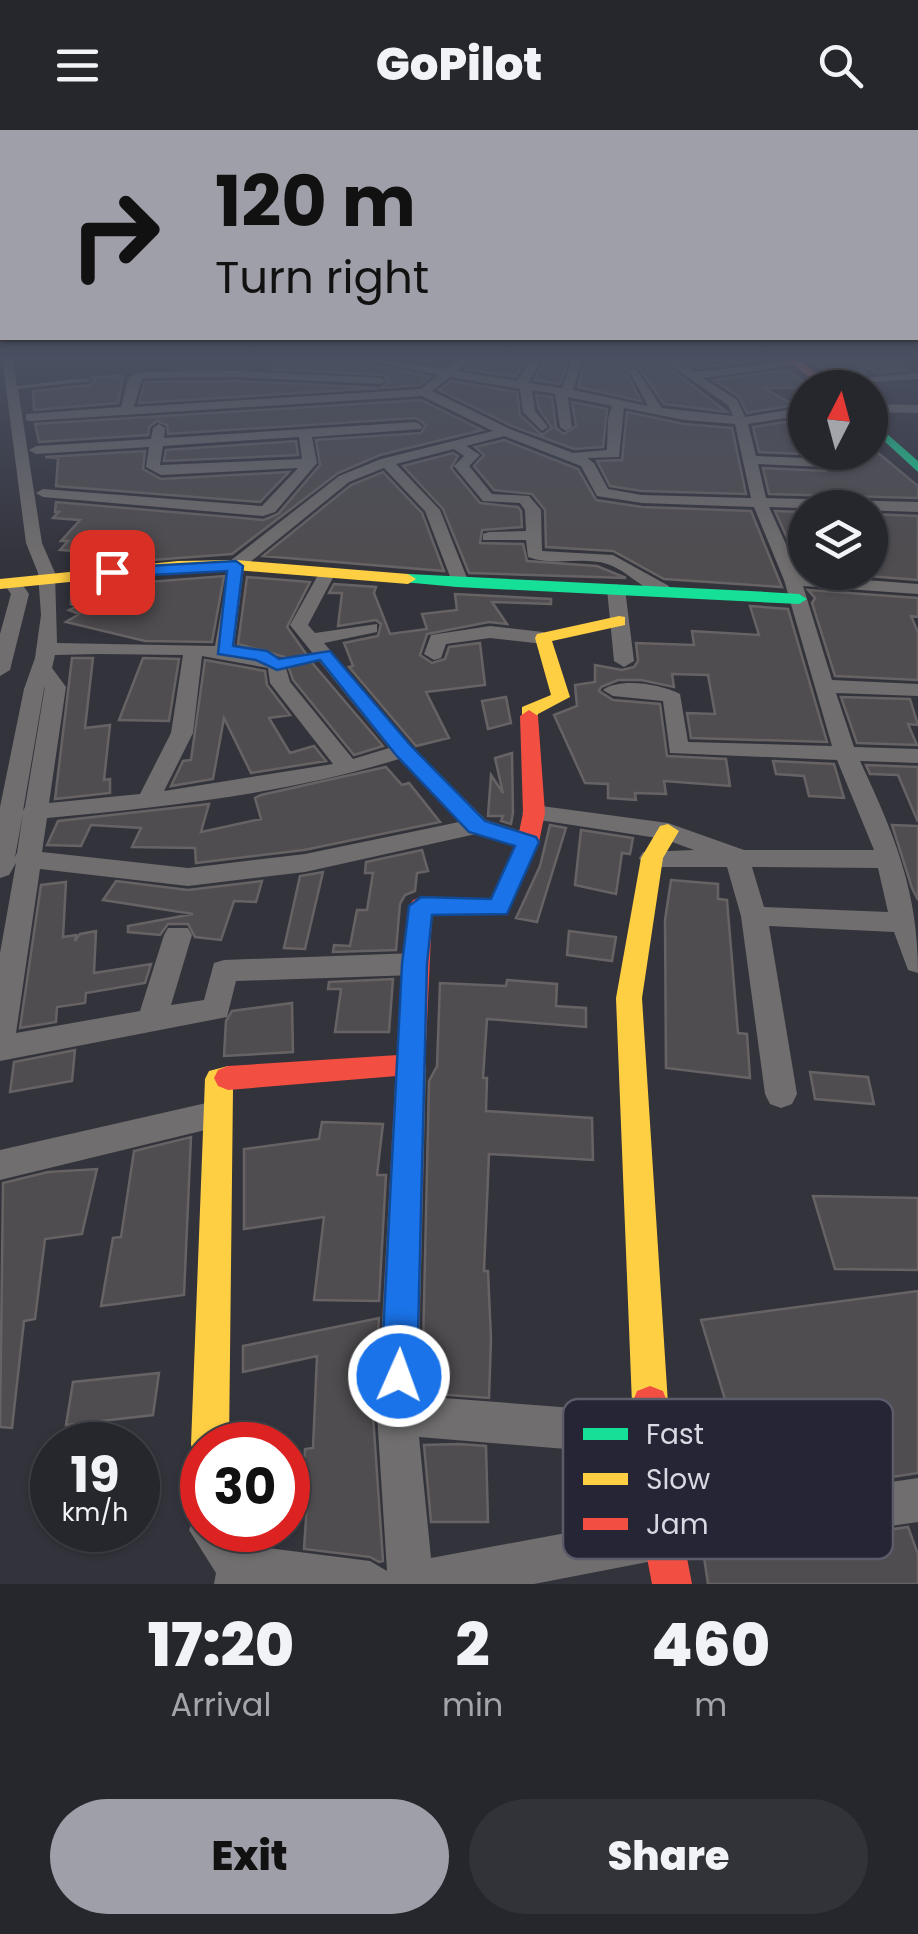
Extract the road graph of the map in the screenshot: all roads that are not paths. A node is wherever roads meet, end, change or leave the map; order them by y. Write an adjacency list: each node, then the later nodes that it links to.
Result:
1 (159, 424): 19 (street)
2 (17, 425): 38 (street)
3 (31, 425): 4 (street); 21 (street)
4 (50, 425)
5 (360, 425): 12 (street)
6 (491, 425): 15 (street)
7 (566, 425): 11 (street)
8 (614, 425): 23 (street)
9 (742, 425): 24 (street)
10 (416, 426): 13 (street)
11 (566, 428)
12 (362, 429): 13 (street); 14 (street)
13 (378, 429): 22 (street)
14 (304, 432): 16 (street); 27 (street)
15 (505, 432): 20 (street); 23 (street)
16 (257, 434): 17 (street); 28 (street)
17 (209, 437): 19 (street); 30 (street)
18 (888, 439): 29 (main road)
19 (156, 440): 21 (street); 30 (street)
20 (456, 446): 22 (street); 36 (street)
21 (36, 450): 31 (street)
22 (414, 455): 26 (street)
23 (570, 458): 32 (street)
24 (752, 460): 25 (street); 32 (street)
25 (788, 461)
26 (386, 462): 39 (street); 43 (street)
27 (310, 463): 28 (street); 31 (street)
28 (257, 466): 30 (street)
29 (918, 468)
30 (202, 470)
31 (43, 493): 38 (street)
32 (760, 504): 33 (street); 40 (street)
33 (788, 505)
34 (888, 507): 35 (street)
35 (918, 507)
36 (534, 535): 37 (street); 47 (street)
37 (489, 537)
38 (47, 540): 42 (street)
39 (236, 566): 41 (main road); 42 (main road); 53 (street)
40 (788, 571)
41 (328, 572): 43 (main road); 56 (street)
42 (22, 583): 57 (street); 59 (street)
43 (460, 584): 46 (main road)
44 (888, 584): 45 (street)
45 (918, 589)
46 (616, 590): 47 (main road); 50 (street)
47 (663, 590): 48 (main road)
48 (788, 590)
49 (796, 590): 60 (street)
50 (618, 621): 52 (main road); 58 (street)
51 (370, 628): 56 (street)
52 (544, 638): 55 (street); 69 (main road)
53 (224, 650): 54 (street); 56 (street)
54 (193, 652): 57 (street); 67 (street)
55 (434, 654)
56 (302, 656): 63 (street); 66 (street)
57 (46, 660): 68 (street); 77 (street)
58 (624, 661)
59 (0, 670)
60 (824, 686): 62 (street); 64 (street)
61 (614, 690): 64 (street)
62 (918, 690)
63 (404, 751): 66 (street); 70 (street)
64 (846, 755): 65 (street); 75 (street)
65 (918, 756)
66 (350, 768): 67 (street)
67 (148, 801): 68 (street)
68 (34, 812): 76 (street)
69 (534, 814): 71 (street); 72 (main road)
70 (477, 826): 72 (street); 76 (street)
71 (668, 831): 73 (street); 74 (main road)
72 (528, 842): 82 (main road)
73 (736, 856): 74 (street); 75 (street); 78 (street)
74 (652, 858): 89 (main road)
75 (887, 858): 79 (street)
76 (26, 860): 84 (street)
77 (0, 869)
78 (754, 916): 79 (street); 86 (street)
79 (904, 923): 81 (street)
80 (178, 935): 83 (street)
81 (918, 962)
82 (415, 964): 83 (street); 85 (main road)
83 (152, 1020): 84 (street)
84 (0, 1045)
85 (411, 1066): 87 (main road); 90 (street)
86 (781, 1094)
87 (215, 1115): 88 (street); 91 (main road)
88 (0, 1164)
89 (650, 1399)
90 (398, 1416): 92 (street); 100 (street)
91 (210, 1422)
92 (563, 1428)
93 (918, 1500): 94 (street)
94 (893, 1504)
95 (224, 1552): 98 (street)
96 (563, 1556): 100 (street)
97 (667, 1559): 101 (main road)
98 (239, 1576): 99 (street)
99 (370, 1584)
100 (413, 1584)
101 (672, 1584)

